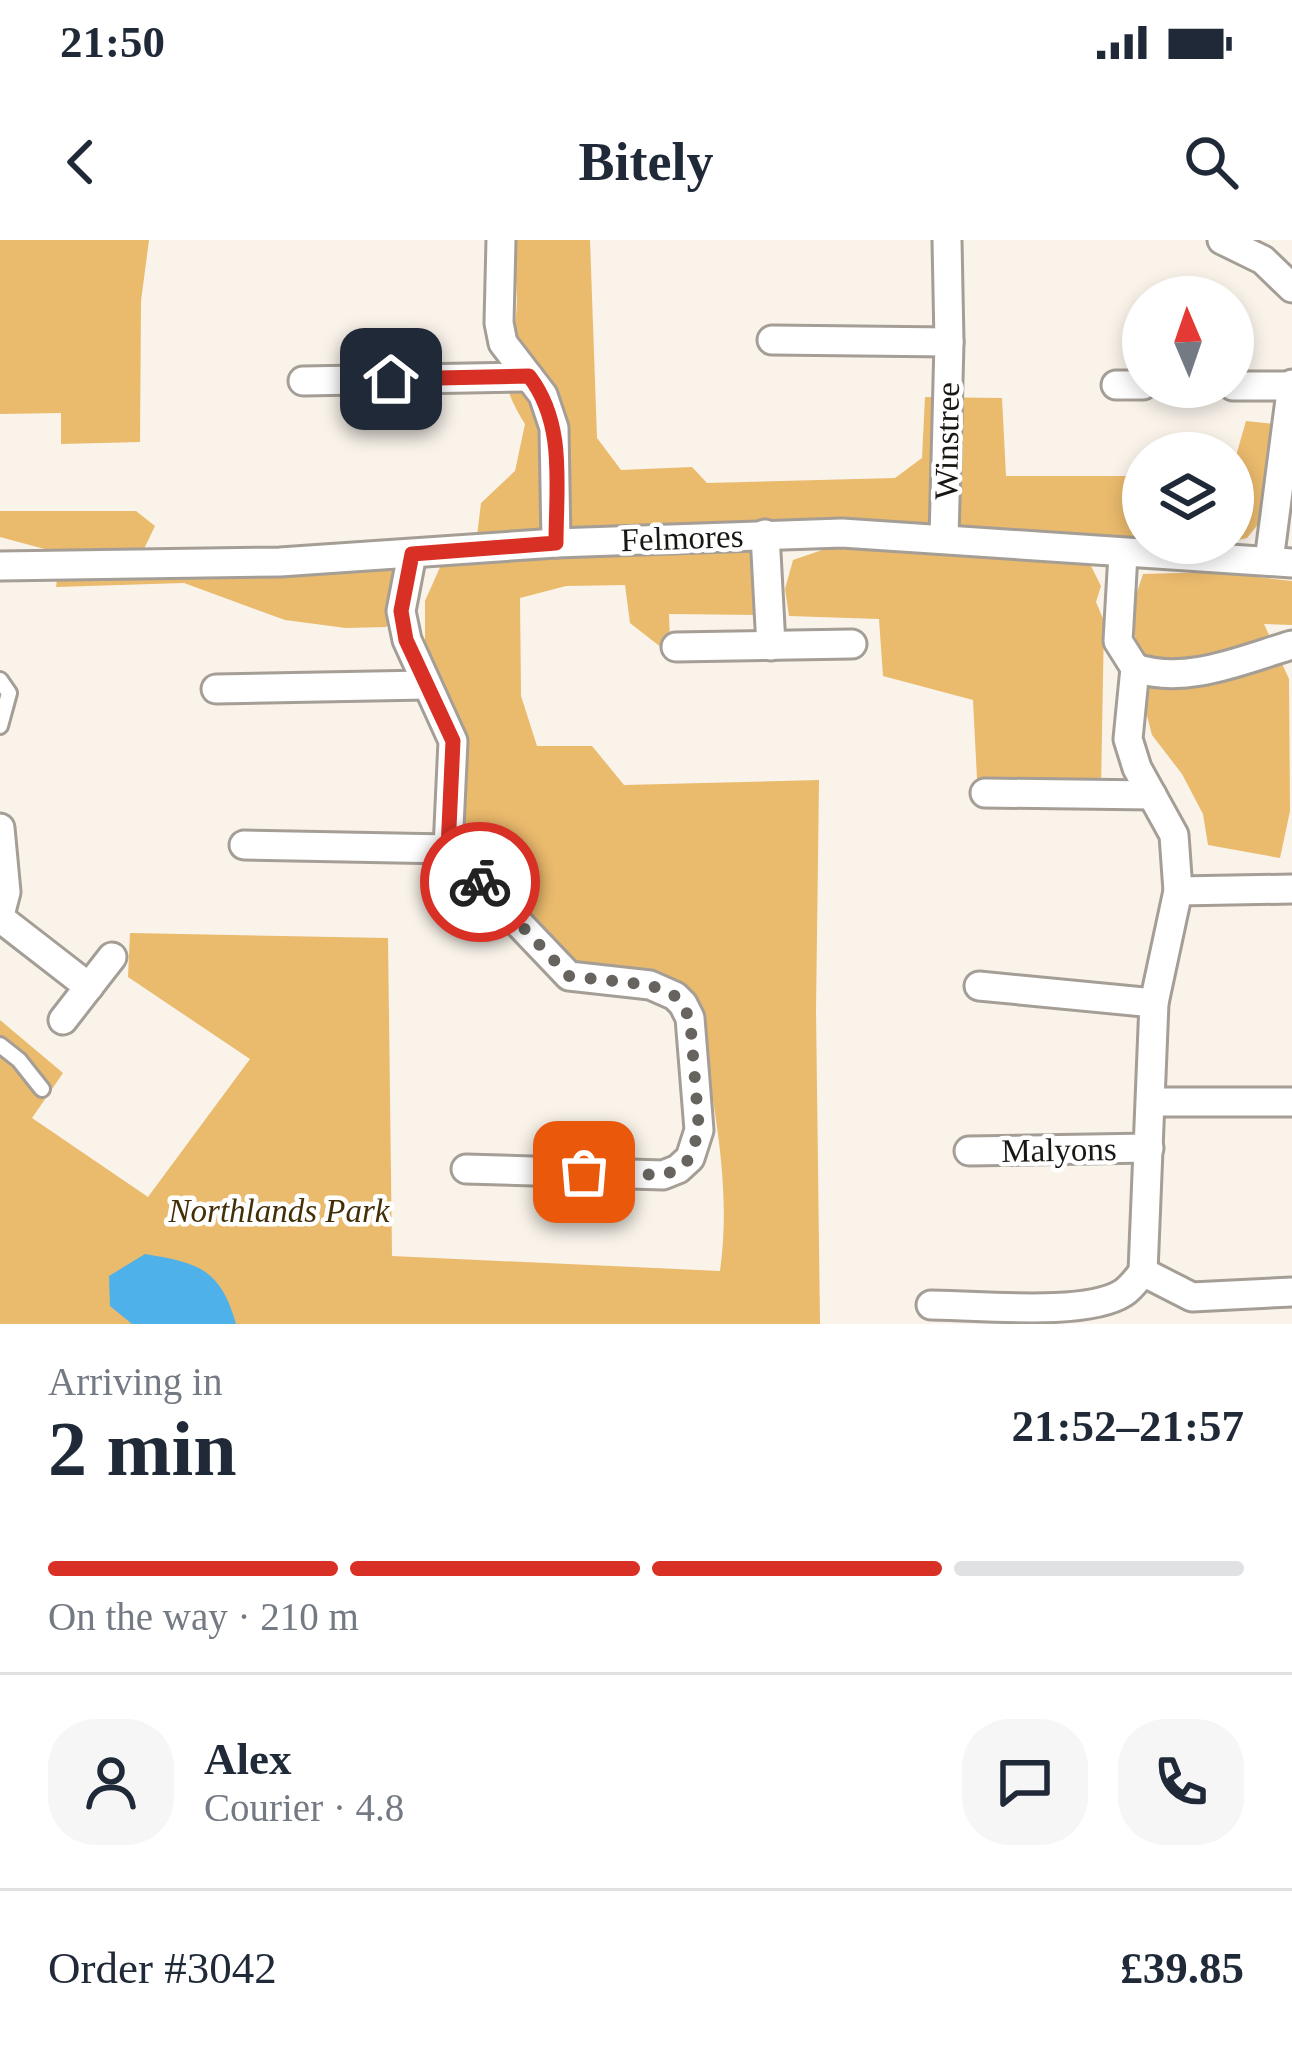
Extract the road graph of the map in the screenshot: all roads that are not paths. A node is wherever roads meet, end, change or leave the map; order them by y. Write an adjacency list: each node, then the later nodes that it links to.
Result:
1 (501, 240): 7 (street)
2 (947, 240): 6 (street, Winstree)
3 (1222, 240): 4 (street)
4 (1292, 288)
5 (772, 340): 6 (street, Winstree)
6 (950, 342): 12 (street, Winstree)
7 (529, 376): 8 (street); 13 (street)
8 (303, 381)
9 (1292, 385): 10 (street); 16 (street)
10 (1254, 386)
11 (765, 534): 12 (street, Felmores); 13 (street, Felmores); 22 (street)
12 (944, 539): 15 (street, Felmores)
13 (556, 543): 14 (street, Felmores)
14 (412, 554): 18 (street, Felmores); 25 (street)
15 (1122, 554)
16 (1281, 562)
17 (1122, 564): 23 (street, Malyons)
18 (0, 566)
19 (853, 644): 22 (street)
20 (1292, 645): 23 (street)
21 (676, 646): 22 (street)
22 (771, 646)
23 (1135, 668): 29 (street, Malyons)
24 (0, 680): 27 (lane)
25 (426, 685): 26 (street); 32 (street)
26 (216, 689)
27 (0, 726)
28 (985, 793): 29 (street)
29 (1152, 795): 34 (street, Malyons)
30 (0, 828): 35 (street)
31 (244, 845): 32 (street)
32 (448, 849): 47 (street)
33 (1292, 889): 34 (street)
34 (1178, 891): 39 (street, Malyons)
35 (0, 916): 38 (street)
36 (112, 957): 38 (street)
37 (979, 986): 39 (street)
38 (88, 987): 40 (street)
39 (1154, 1003): 43 (street, Malyons)
40 (63, 1020)
41 (0, 1045): 42 (lane)
42 (42, 1089)
43 (1150, 1102): 44 (street); 45 (street, Malyons)
44 (1292, 1102)
45 (1149, 1148): 46 (street, Malyons); 48 (street, Malyons)
46 (970, 1151)
47 (466, 1168)
48 (1143, 1272): 49 (street); 50 (street)
49 (1292, 1292)
50 (931, 1305)

